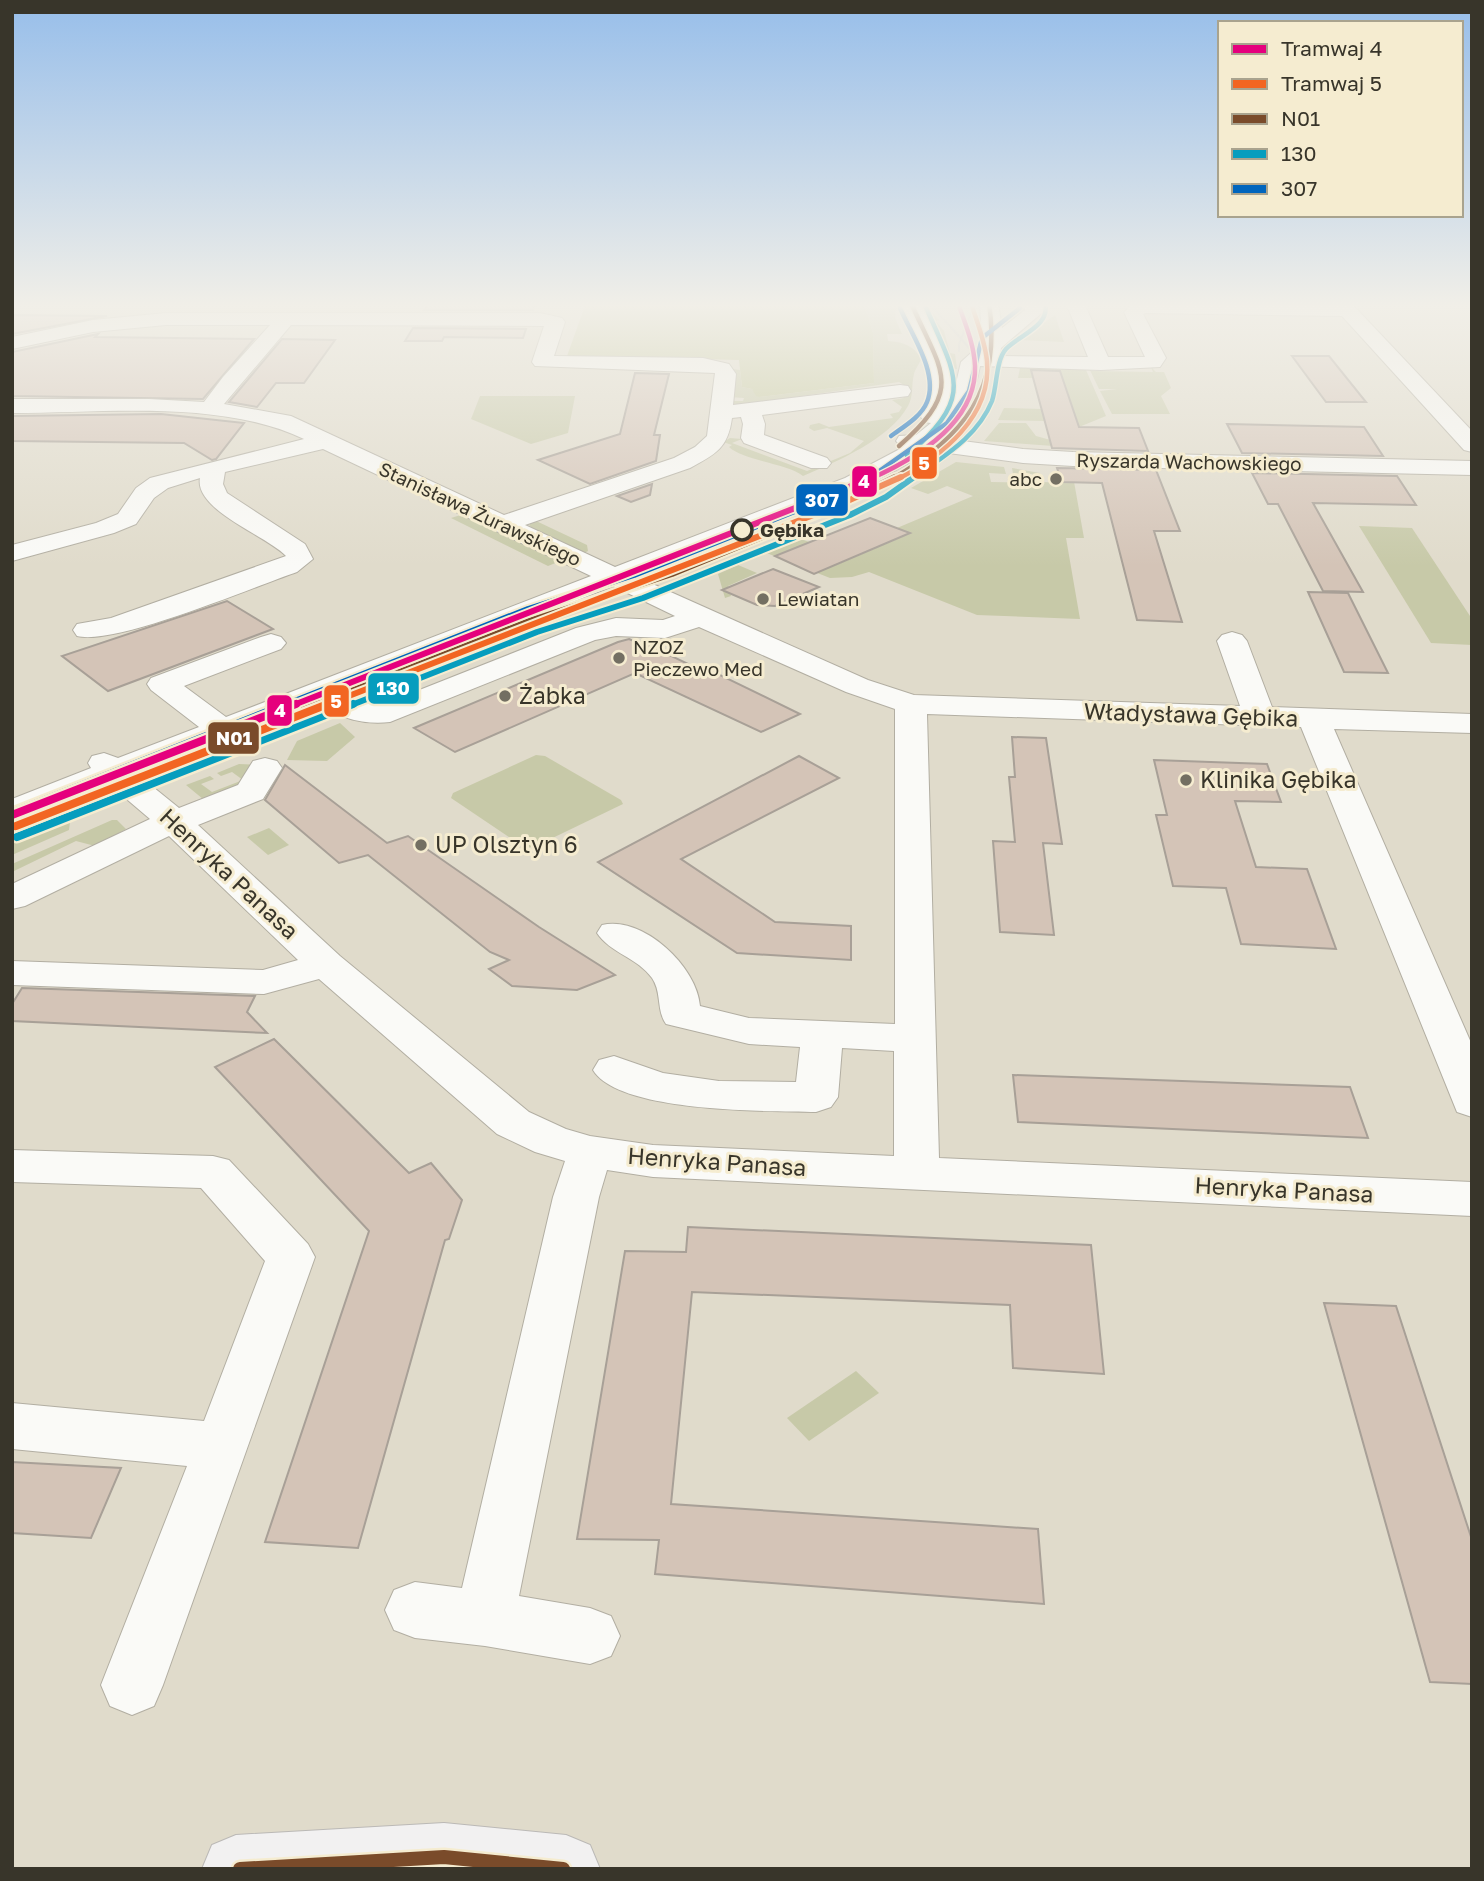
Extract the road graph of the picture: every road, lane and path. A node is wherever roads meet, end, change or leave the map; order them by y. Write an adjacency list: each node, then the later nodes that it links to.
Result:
1 (223, 391): 10 (street)
2 (724, 391): 11 (street)
3 (949, 391): 7 (street)
4 (965, 391): 7 (street)
5 (982, 391): 14 (street)
6 (1422, 391): 15 (street)
7 (951, 397): 14 (street)
8 (896, 400): 12 (street)
9 (12, 406): 10 (street, Stanisława Żurawskiego)
10 (210, 409): 13 (street, Stanisława Żurawskiego)
11 (721, 413): 12 (street); 19 (street)
12 (752, 418): 16 (street)
13 (322, 442): 17 (street); 19 (street, Stanisława Żurawskiego)
14 (922, 444): 18 (street, Ryszarda Wachowskiego); 21 (street)
15 (1472, 445)
16 (819, 463)
17 (214, 467): 20 (street); 23 (street)
18 (1472, 468)
19 (504, 524): 21 (street, Stanisława Żurawskiego)
20 (12, 553)
21 (618, 577): 22 (street, Władysława Gębika); 26 (street); 31 (street)
22 (700, 617): 26 (street); 27 (street, Władysława Gębika)
23 (87, 630)
24 (1232, 641): 28 (street)
25 (271, 643): 31 (street)
26 (333, 698): 31 (street)
27 (911, 704): 28 (street, Władysława Gębika); 43 (street)
28 (1260, 718): 29 (street, Władysława Gębika)
29 (1314, 720): 30 (street, Władysława Gębika); 45 (street)
30 (1472, 724)
31 (222, 729): 33 (street)
32 (265, 768): 36 (street)
33 (114, 771): 34 (street); 35 (street); 36 (street, Henryka Panasa); 37 (street)
34 (12, 798)
35 (12, 811)
36 (174, 821): 38 (street); 40 (street, Henryka Panasa)
37 (12, 826)
38 (12, 898)
39 (616, 933): 42 (street)
40 (326, 965): 41 (street); 46 (street, Henryka Panasa)
41 (12, 973)
42 (822, 1035): 43 (street); 44 (street)
43 (916, 1038): 48 (street)
44 (614, 1070)
45 (1472, 1102)
46 (590, 1152): 48 (street, Henryka Panasa); 53 (street)
47 (12, 1166): 51 (street)
48 (917, 1172): 49 (street, Henryka Panasa)
49 (1472, 1199)
50 (12, 1426): 51 (street)
51 (222, 1446): 55 (street)
52 (415, 1611): 53 (street)
53 (485, 1618): 54 (street)
54 (590, 1636)
55 (132, 1685)
56 (236, 1869): 57 (main road)
57 (566, 1869)

